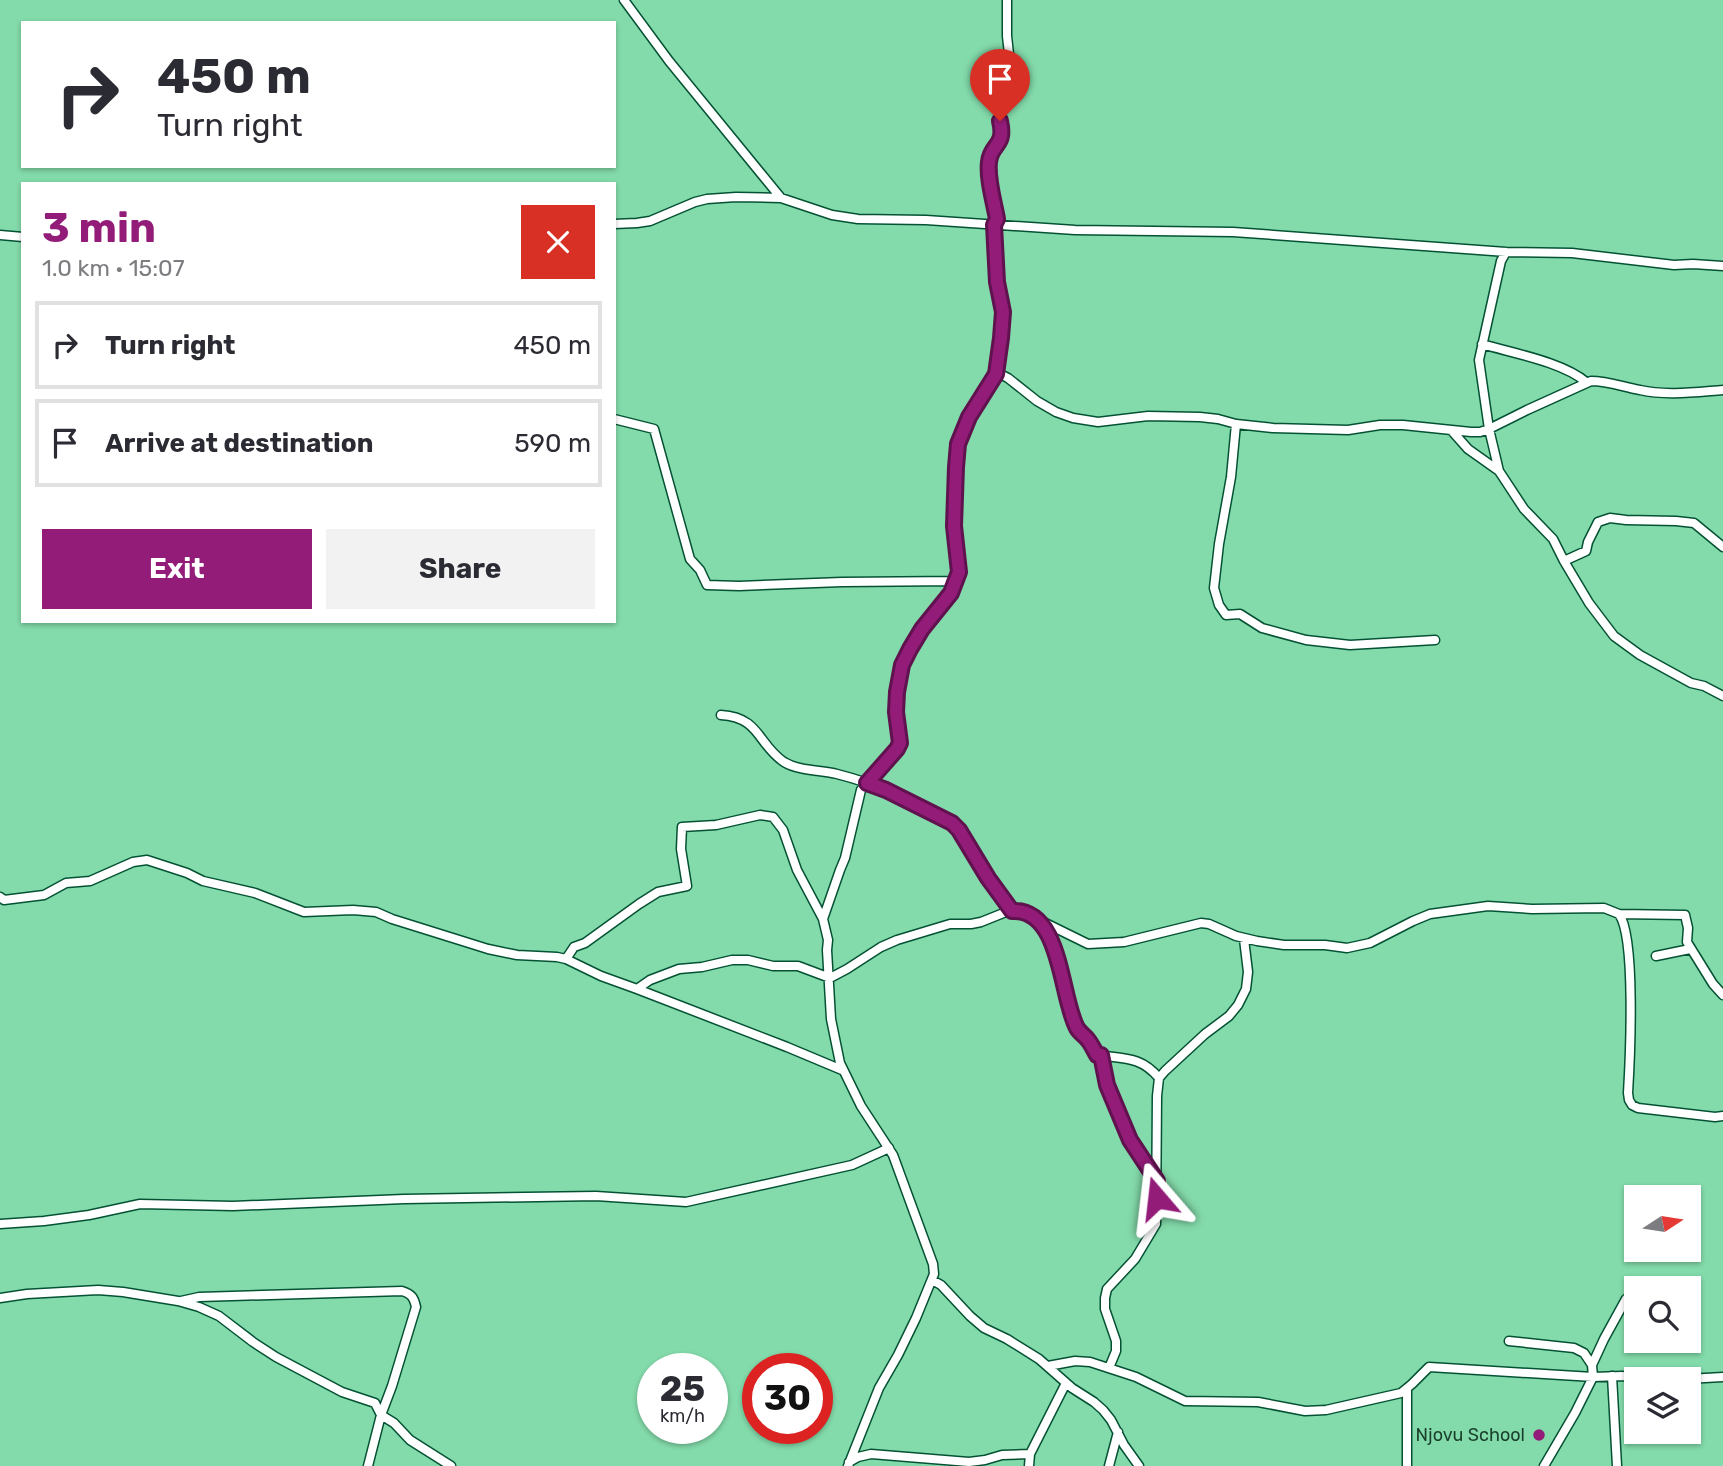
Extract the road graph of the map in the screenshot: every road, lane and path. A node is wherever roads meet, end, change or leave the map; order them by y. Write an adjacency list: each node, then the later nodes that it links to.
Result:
1 (624, 0): 3 (street)
2 (1007, 0): 5 (street)
3 (781, 198): 4 (street); 5 (street)
4 (616, 224)
5 (994, 225): 8 (street); 11 (street)
6 (0, 235): 7 (street)
7 (21, 237)
8 (1506, 252): 9 (street); 10 (street)
9 (1723, 266)
10 (1482, 344): 12 (street); 16 (street)
11 (996, 372): 15 (street); 21 (street)
12 (1586, 382): 13 (street); 16 (street)
13 (1723, 390)
14 (616, 420): 21 (street)
15 (1236, 424): 17 (street); 22 (street)
16 (1489, 429): 17 (street); 18 (street)
17 (1452, 430): 18 (street)
18 (1499, 471): 20 (street)
19 (1723, 547): 20 (street)
20 (1564, 561): 23 (street)
21 (957, 581): 25 (street)
22 (1435, 640)
23 (1723, 696)
24 (721, 715): 25 (street)
25 (867, 783): 27 (street); 29 (street)
26 (0, 897): 34 (street)
27 (1012, 911): 30 (street); 35 (street)
28 (1619, 915): 31 (street); 32 (street); 41 (street)
29 (823, 919): 34 (street); 35 (street)
30 (1038, 920): 31 (street); 38 (street)
31 (1244, 939): 40 (street)
32 (1690, 949): 33 (street); 37 (street)
33 (1656, 956)
34 (566, 959): 36 (street)
35 (830, 978): 36 (street); 39 (street)
36 (637, 989): 39 (street)
37 (1723, 995)
38 (1101, 1055): 40 (street); 43 (street)
39 (842, 1070): 42 (street)
40 (1159, 1078): 43 (street)
41 (1723, 1116)
42 (889, 1148): 44 (street); 45 (street)
43 (1157, 1181): 52 (street)
44 (0, 1224)
45 (932, 1280): 51 (street); 63 (street)
46 (0, 1298): 47 (street)
47 (178, 1301): 60 (street); 60 (street)
48 (1624, 1303): 50 (street)
49 (1509, 1341): 50 (street)
50 (1592, 1364): 54 (street)
51 (1048, 1366): 52 (street); 58 (street)
52 (1109, 1368): 59 (street)
53 (1612, 1376): 54 (street); 55 (street); 71 (street)
54 (1593, 1377): 59 (street); 70 (street)
55 (1624, 1377)
56 (1723, 1377): 57 (street)
57 (1701, 1378)
58 (1066, 1383): 61 (street); 62 (street)
59 (1407, 1389): 69 (street)
60 (381, 1415): 64 (street); 65 (street)
61 (1118, 1432): 67 (street); 68 (street)
62 (1030, 1454): 63 (street); 66 (street)
63 (848, 1464)
64 (368, 1466)
65 (451, 1466)
66 (1029, 1466)
67 (1109, 1466)
68 (1139, 1466)
69 (1407, 1466)
70 (1544, 1466)
71 (1616, 1466)

